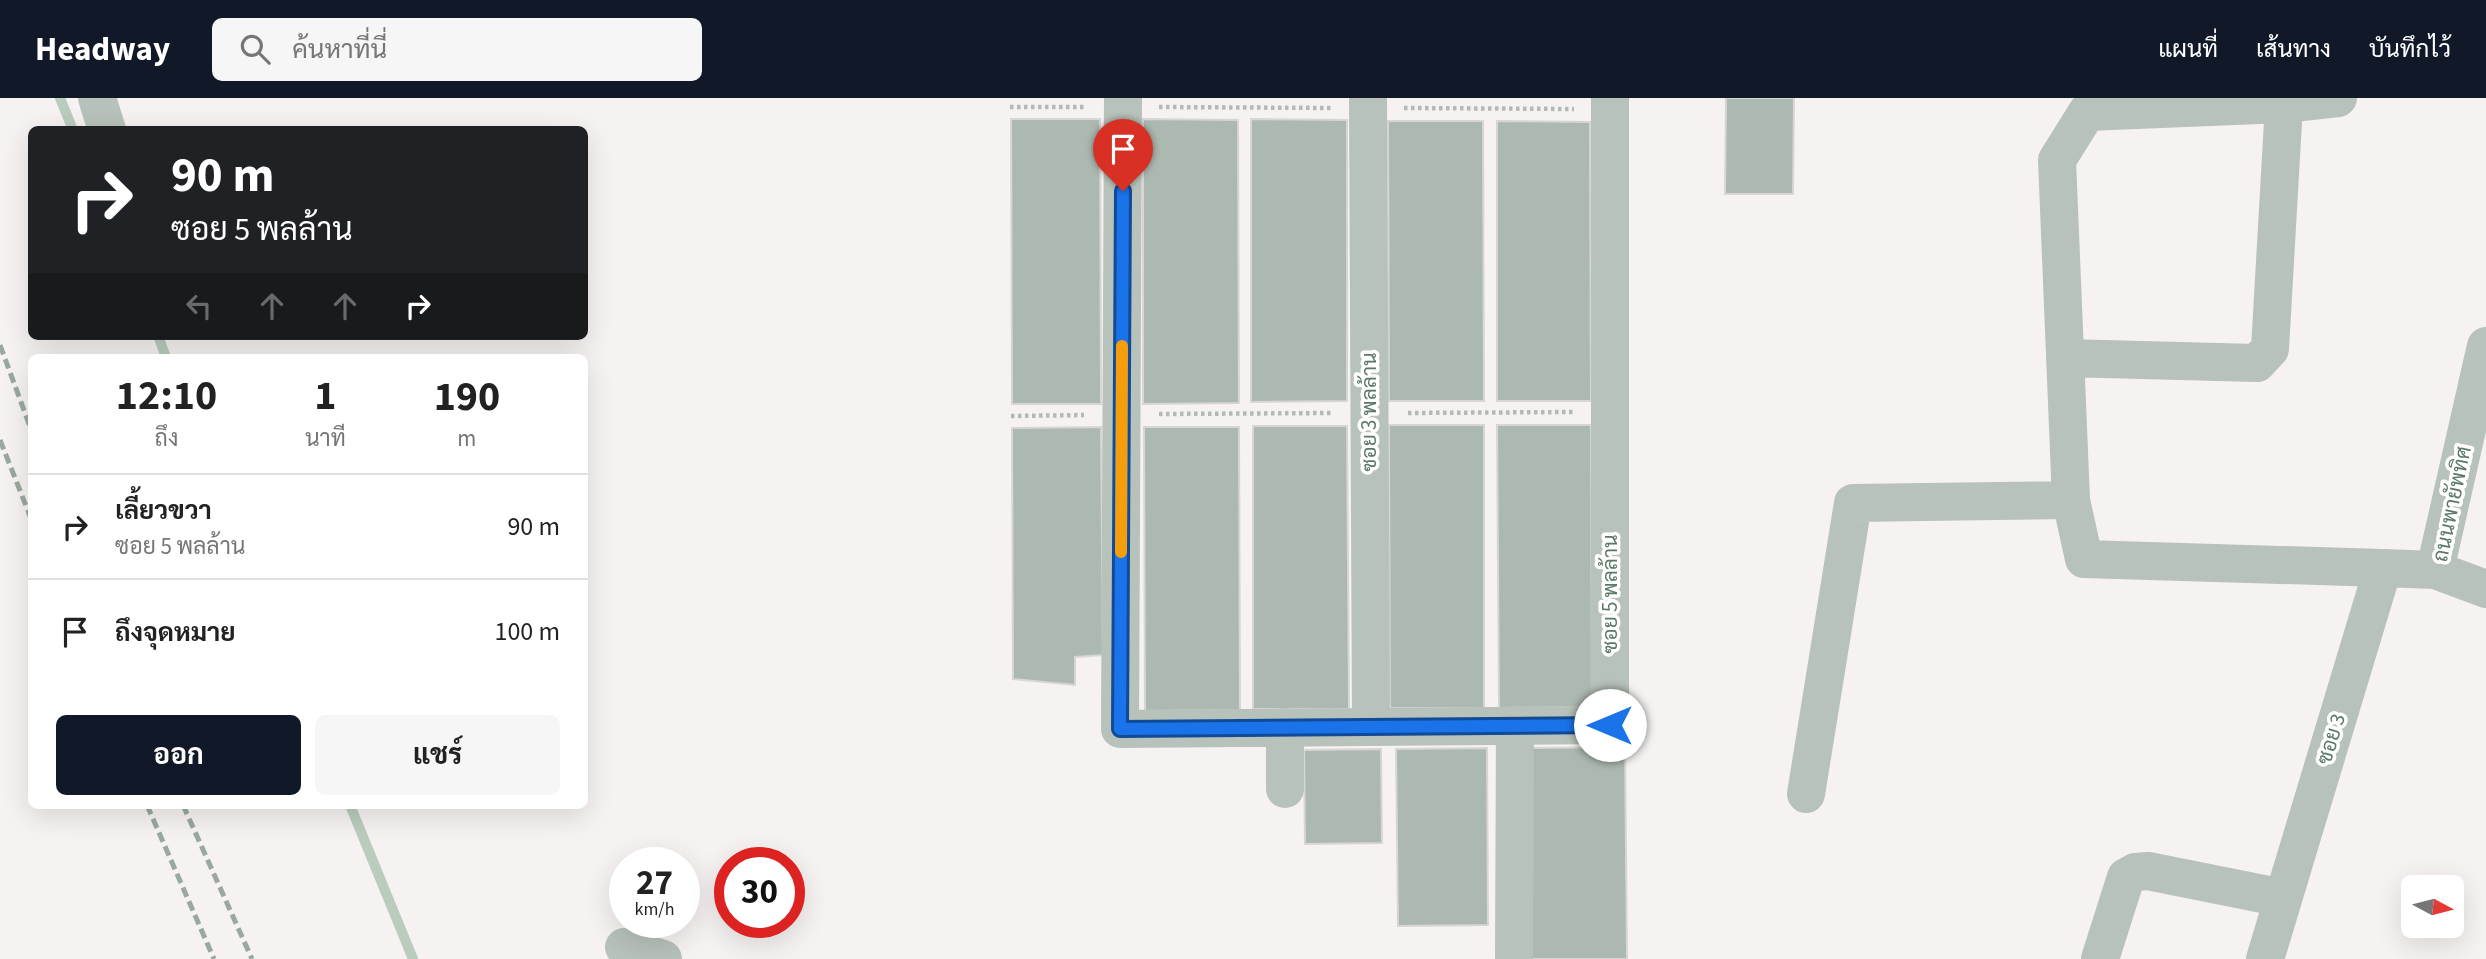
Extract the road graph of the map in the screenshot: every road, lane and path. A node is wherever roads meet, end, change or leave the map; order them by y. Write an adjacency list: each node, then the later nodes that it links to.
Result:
1 (97, 98): 8 (street)
2 (2338, 98): 6 (street)
3 (1124, 103): 4 (path); 7 (path); 14 (street, ซอย 5 พลล้าน)
4 (1368, 103): 5 (path); 12 (street, ซอย 3 พลล้าน)
5 (1610, 104): 11 (street, ซอย 5 พลล้าน)
6 (2284, 104): 10 (street); 10 (street)
7 (1010, 107)
8 (106, 126)
9 (2486, 346): 17 (street, ถนนพายัพทิศ)
10 (2065, 358): 15 (street)
11 (1610, 412): 12 (path); 19 (street, ซอย 5 พลล้าน)
12 (1369, 413): 14 (path); 20 (street, ซอย 3 พลล้าน)
13 (1011, 415): 14 (path)
14 (1122, 415): 21 (street, ซอย 5 พลล้าน)
15 (2071, 500): 16 (street); 23 (street)
16 (2383, 568): 17 (street); 24 (street, ซอย 3)
17 (2435, 570): 18 (street, ถนนพายัพทิศ)
18 (2486, 589)
19 (1515, 725): 20 (street, ซอย 5 พลล้าน); 27 (street)
20 (1371, 726): 21 (street, ซอย 5 พลล้าน)
21 (1285, 727): 22 (street)
22 (1285, 789)
23 (1805, 793)
24 (2283, 898): 28 (street); 29 (street, ซอย 3)
25 (624, 947): 26 (street)
26 (663, 959)
27 (1514, 959)
28 (2100, 959)
29 (2265, 959)

